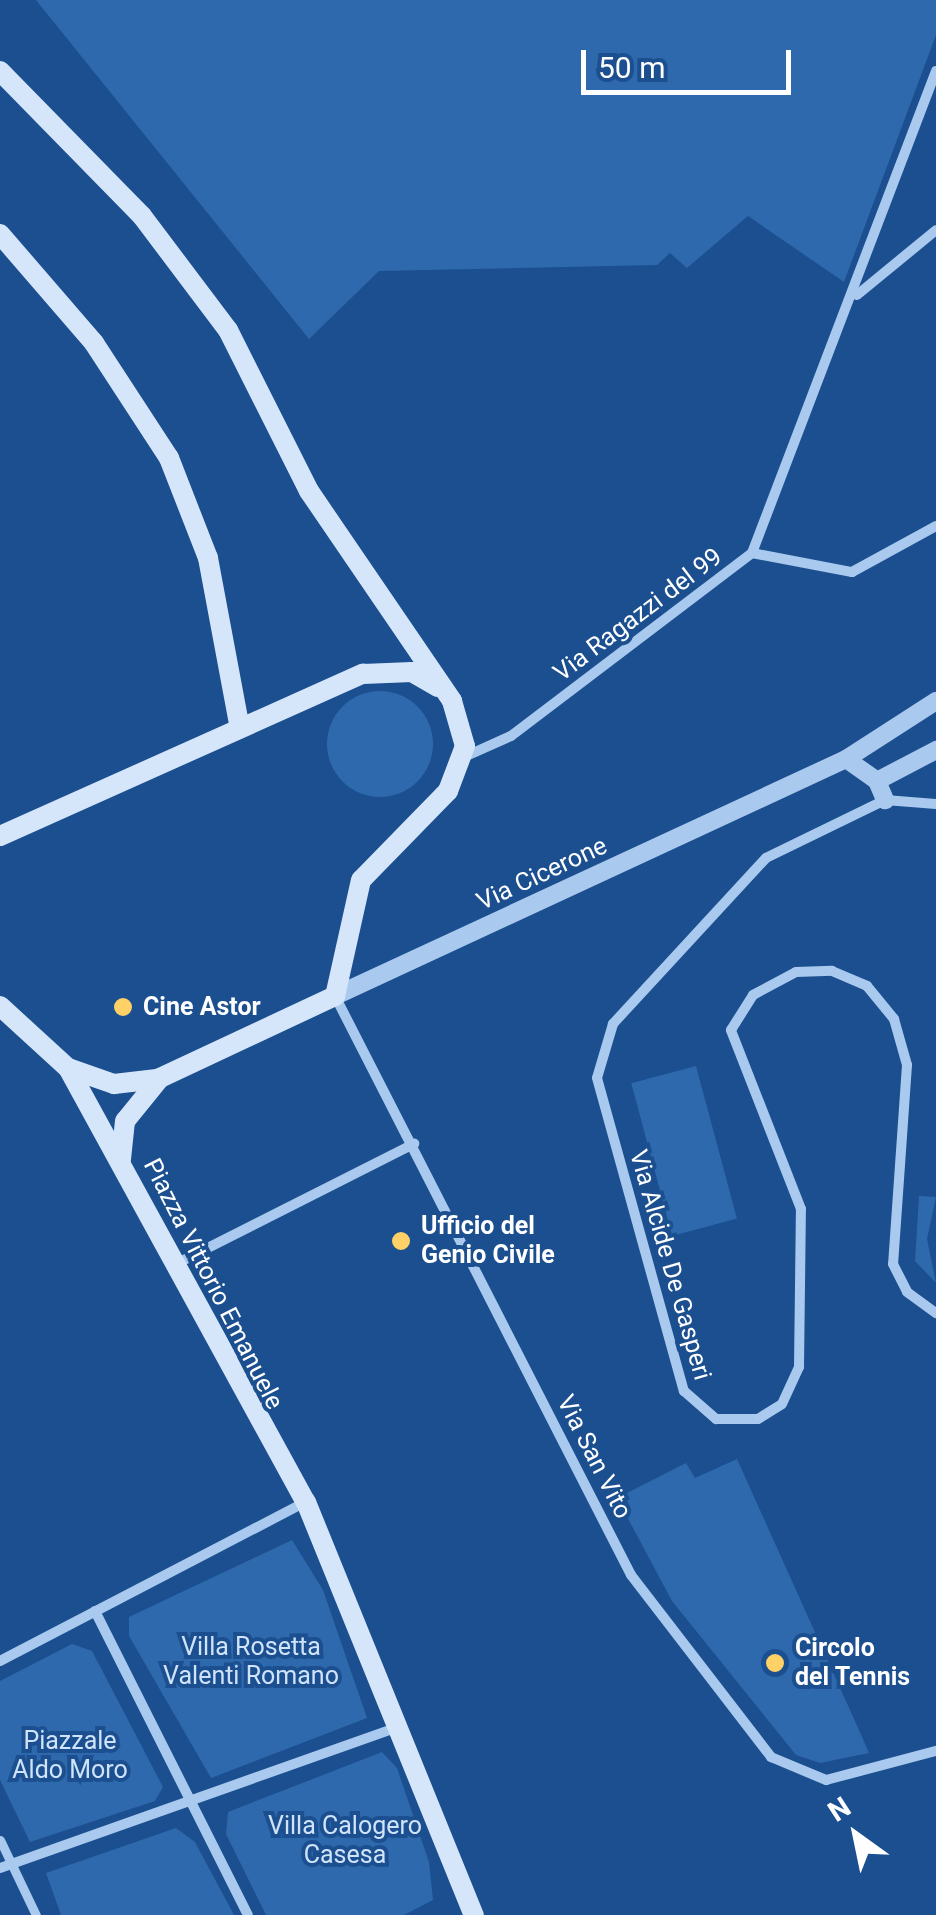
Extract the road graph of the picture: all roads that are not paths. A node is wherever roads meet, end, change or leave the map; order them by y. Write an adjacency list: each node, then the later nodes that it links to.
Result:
1 (0, 71): 8 (main road)
2 (936, 71): 5 (street, Via Ragazzi del 99)
3 (936, 230): 5 (street)
4 (0, 234): 10 (main road)
5 (857, 294): 7 (street, Via Ragazzi del 99)
6 (936, 526): 7 (street)
7 (752, 553): 12 (street, Via Ragazzi del 99)
8 (452, 701): 10 (main road); 12 (main road)
9 (936, 702): 13 (street, Via Cicerone)
10 (238, 723): 17 (main road)
11 (936, 750): 14 (street)
12 (463, 757): 18 (main road)
13 (846, 759): 14 (street); 18 (street, Via Cicerone)
14 (877, 781): 15 (street)
15 (885, 800): 16 (street); 26 (street, Via Alcide De Gasperi)
16 (936, 804)
17 (4, 832)
18 (336, 996): 20 (main road, Via Cicerone); 23 (street, Via San Vito)
19 (0, 1006): 21 (main road)
20 (259, 1033): 22 (main road, Piazza Vittorio Emanuele)
21 (68, 1068): 22 (main road); 24 (main road)
22 (160, 1078): 24 (main road, Piazza Vittorio Emanuele)
23 (414, 1144): 25 (street); 31 (street, Via San Vito)
24 (122, 1160): 25 (main road, Piazza Vittorio Emanuele)
25 (176, 1265): 27 (main road, Piazza Vittorio Emanuele)
26 (936, 1313)
27 (306, 1502): 28 (street); 30 (main road)
28 (95, 1612): 29 (street); 32 (street)
29 (0, 1661)
30 (399, 1726): 32 (street); 35 (main road)
31 (936, 1751)
32 (192, 1803): 34 (street); 37 (street)
33 (0, 1840): 34 (street)
34 (4, 1867): 36 (street)
35 (467, 1913)
36 (36, 1915)
37 (248, 1915)

